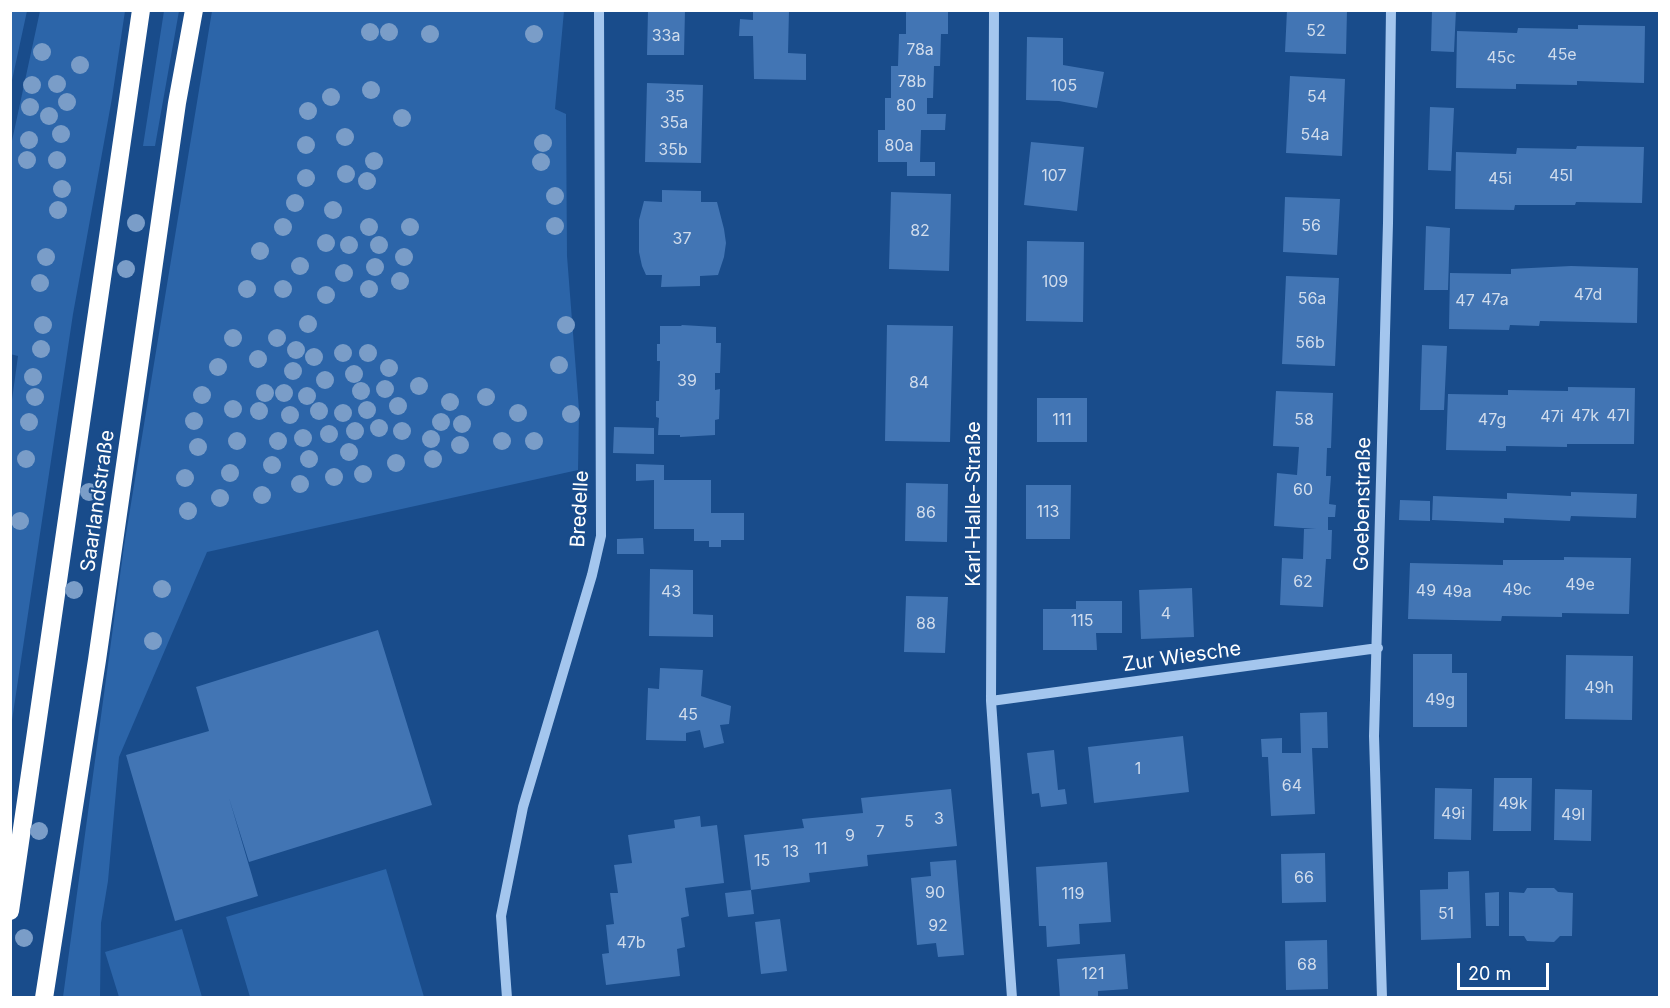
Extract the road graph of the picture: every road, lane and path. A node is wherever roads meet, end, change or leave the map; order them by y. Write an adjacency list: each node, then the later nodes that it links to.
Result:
1 (141, 10): 8 (highway, Saarlandstraße)
2 (194, 10): 9 (highway, Saarlandstraße)
3 (599, 10): 10 (street, Bredelle)
4 (994, 10): 7 (street, Karl-Halle-Straße)
5 (1391, 10): 6 (street, Goebenstraße)
6 (1378, 648): 7 (street, Zur Wiesche); 12 (street, Goebenstraße)
7 (991, 701): 11 (street, Karl-Halle-Straße)
8 (10, 911)
9 (44, 998)
10 (507, 998)
11 (1012, 998)
12 (1382, 998)

